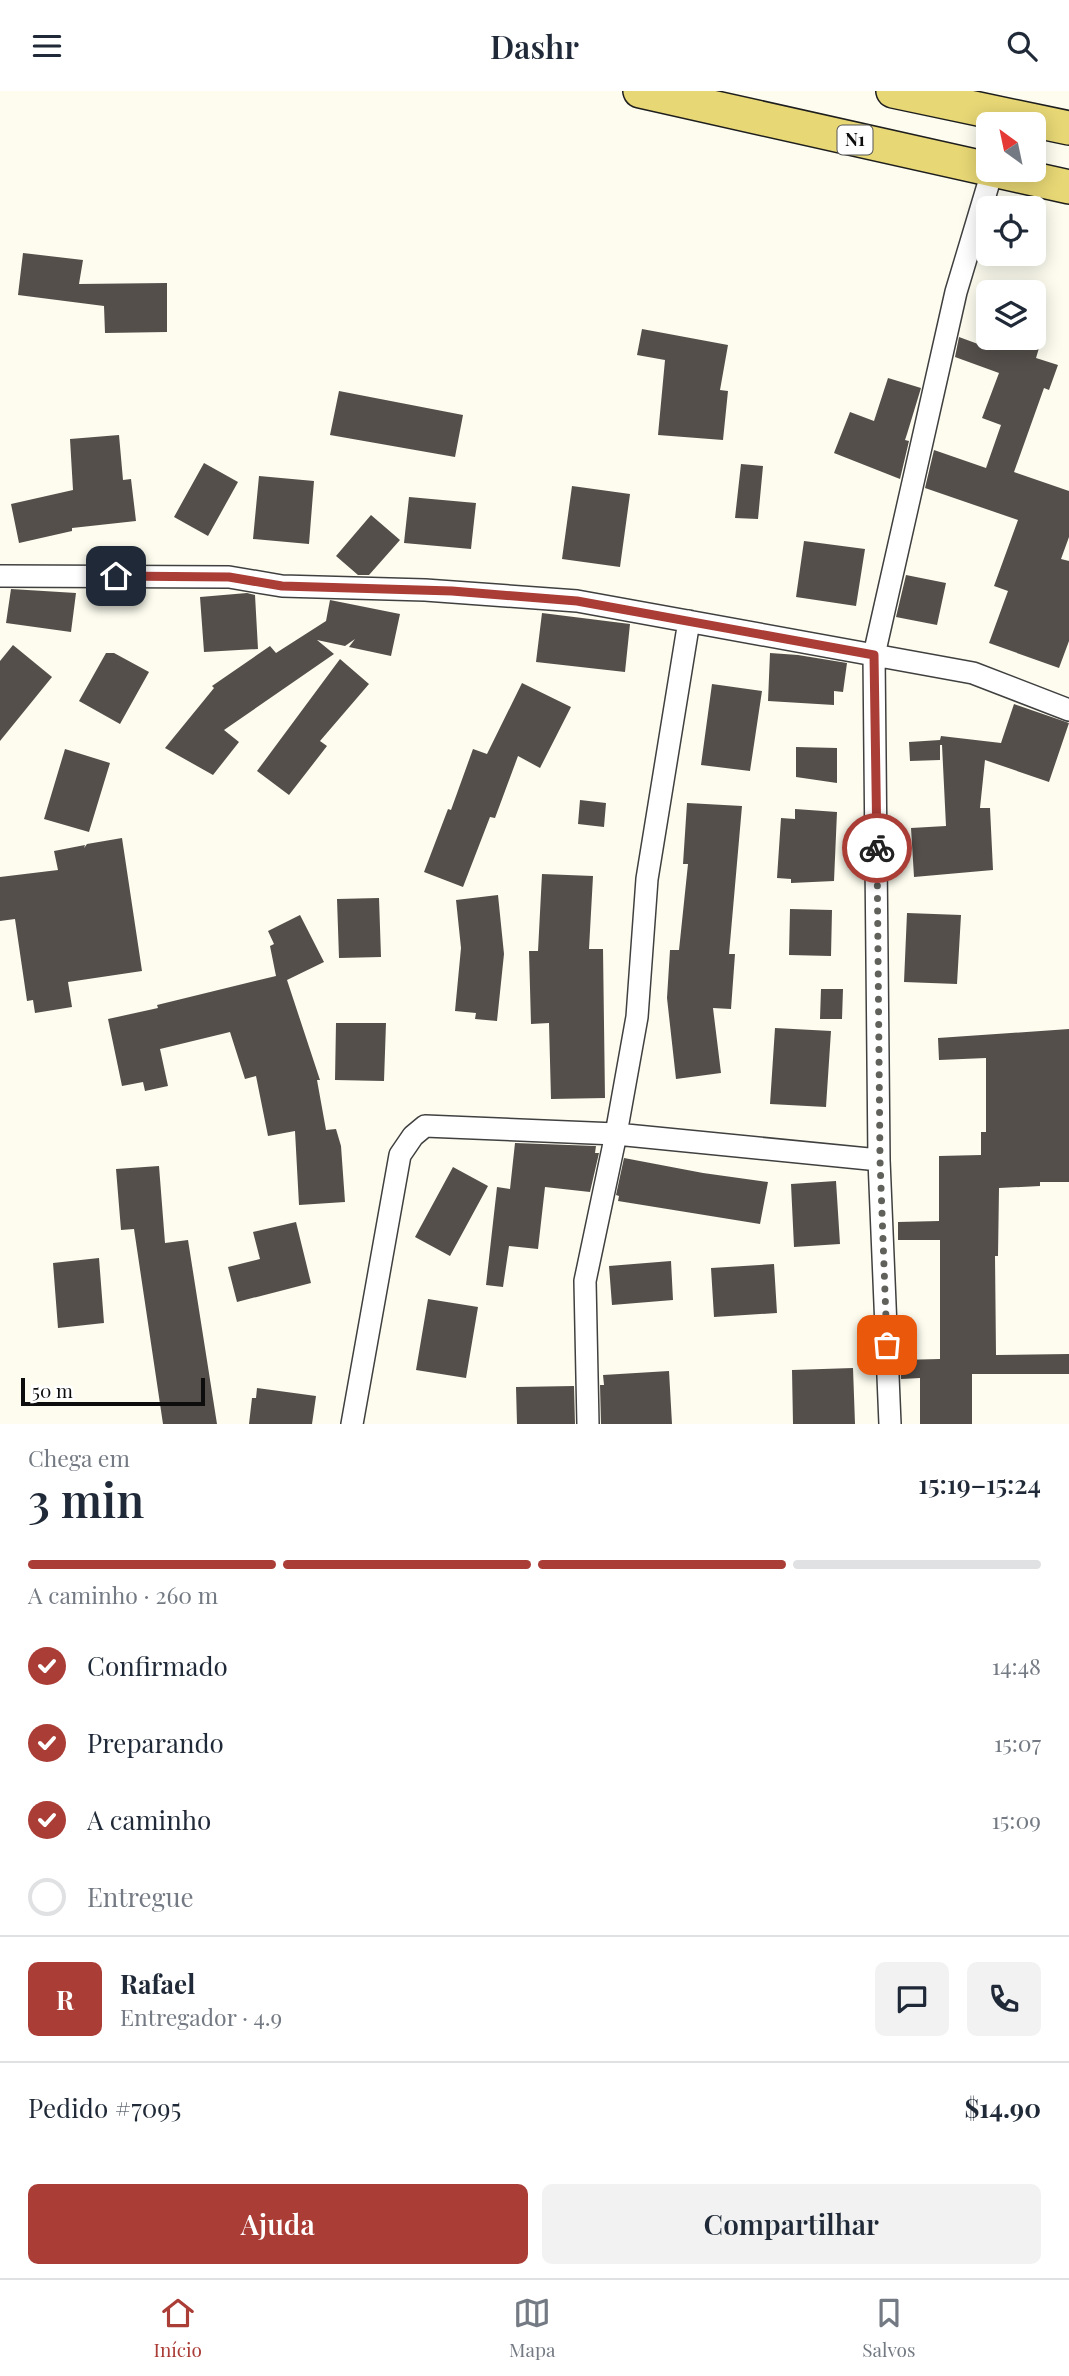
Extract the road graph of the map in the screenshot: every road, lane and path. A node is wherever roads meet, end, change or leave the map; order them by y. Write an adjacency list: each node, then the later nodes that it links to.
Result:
1 (640, 91): 4 (main road, N1)
2 (893, 91): 3 (main road)
3 (1069, 128)
4 (976, 168)
5 (989, 182): 10 (street)
6 (1043, 182): 7 (main road, N1)
7 (1069, 187)
8 (0, 576): 9 (street)
9 (689, 621): 10 (street); 12 (street)
10 (874, 655): 11 (street); 13 (street)
11 (1069, 710)
12 (616, 1134): 13 (street); 14 (street); 15 (street)
13 (880, 1160): 16 (street)
14 (352, 1424)
15 (588, 1424)
16 (890, 1424)

